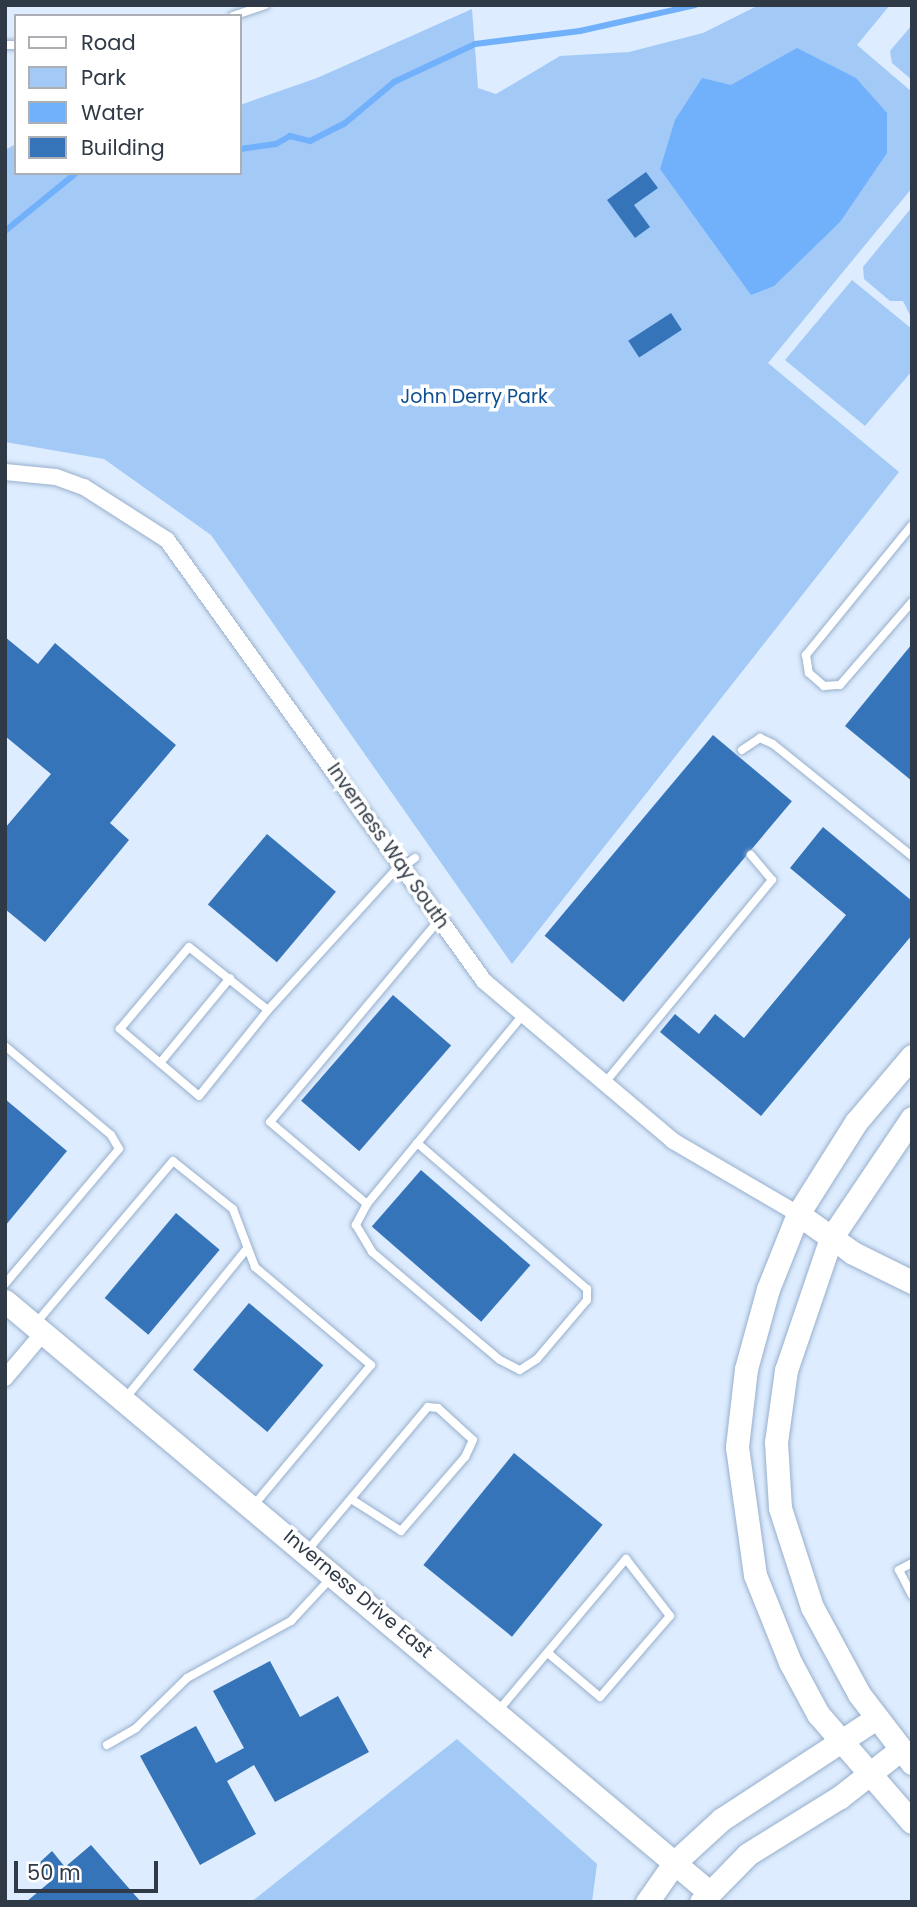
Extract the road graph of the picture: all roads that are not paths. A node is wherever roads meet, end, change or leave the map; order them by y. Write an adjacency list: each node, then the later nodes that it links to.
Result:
1 (265, 5): 2 (lane)
2 (239, 14)
3 (5, 472): 9 (street, Inverness Way South)
4 (912, 525): 5 (lane)
5 (912, 602)
6 (742, 750): 8 (lane)
7 (751, 855): 17 (lane)
8 (912, 856)
9 (406, 863): 10 (street, Inverness Way South); 12 (lane)
10 (439, 920): 13 (street, Inverness Way South); 20 (lane)
11 (230, 978): 12 (lane); 16 (lane); 16 (lane)
12 (268, 1010): 16 (lane)
13 (522, 1016): 17 (street, Inverness Way South); 19 (lane)
14 (5, 1046): 25 (lane)
15 (912, 1056): 21 (main road)
16 (160, 1063)
17 (603, 1085): 21 (street, Inverness Way South)
18 (912, 1118): 22 (main road)
19 (417, 1143): 20 (lane); 20 (lane)
20 (367, 1204)
21 (798, 1214): 22 (main road); 39 (main road)
22 (831, 1238): 24 (main road); 38 (main road)
23 (246, 1250): 27 (lane); 29 (lane); 31 (lane)
24 (912, 1282)
25 (5, 1284)
26 (5, 1301): 27 (main road, Inverness Drive East)
27 (39, 1329): 28 (street); 29 (main road, Inverness Drive East)
28 (5, 1378)
29 (124, 1400): 31 (main road, Inverness Drive East)
30 (351, 1499): 30 (lane); 32 (lane)
31 (253, 1506): 32 (main road, Inverness Drive East)
32 (307, 1551): 34 (main road, Inverness Drive East)
33 (912, 1563): 35 (lane)
34 (334, 1574): 37 (main road, Inverness Drive East); 40 (lane)
35 (912, 1595)
36 (548, 1653): 36 (lane); 37 (lane)
37 (498, 1711): 44 (main road, Inverness Drive East)
38 (875, 1719): 39 (main road); 41 (main road)
39 (843, 1742): 42 (main road); 44 (main road)
40 (107, 1745)
41 (906, 1757): 42 (main road)
42 (870, 1775): 43 (main road); 45 (main road)
43 (912, 1822)
44 (675, 1862): 45 (main road, Inverness Drive East); 46 (main road)
45 (704, 1896)
46 (647, 1902)

